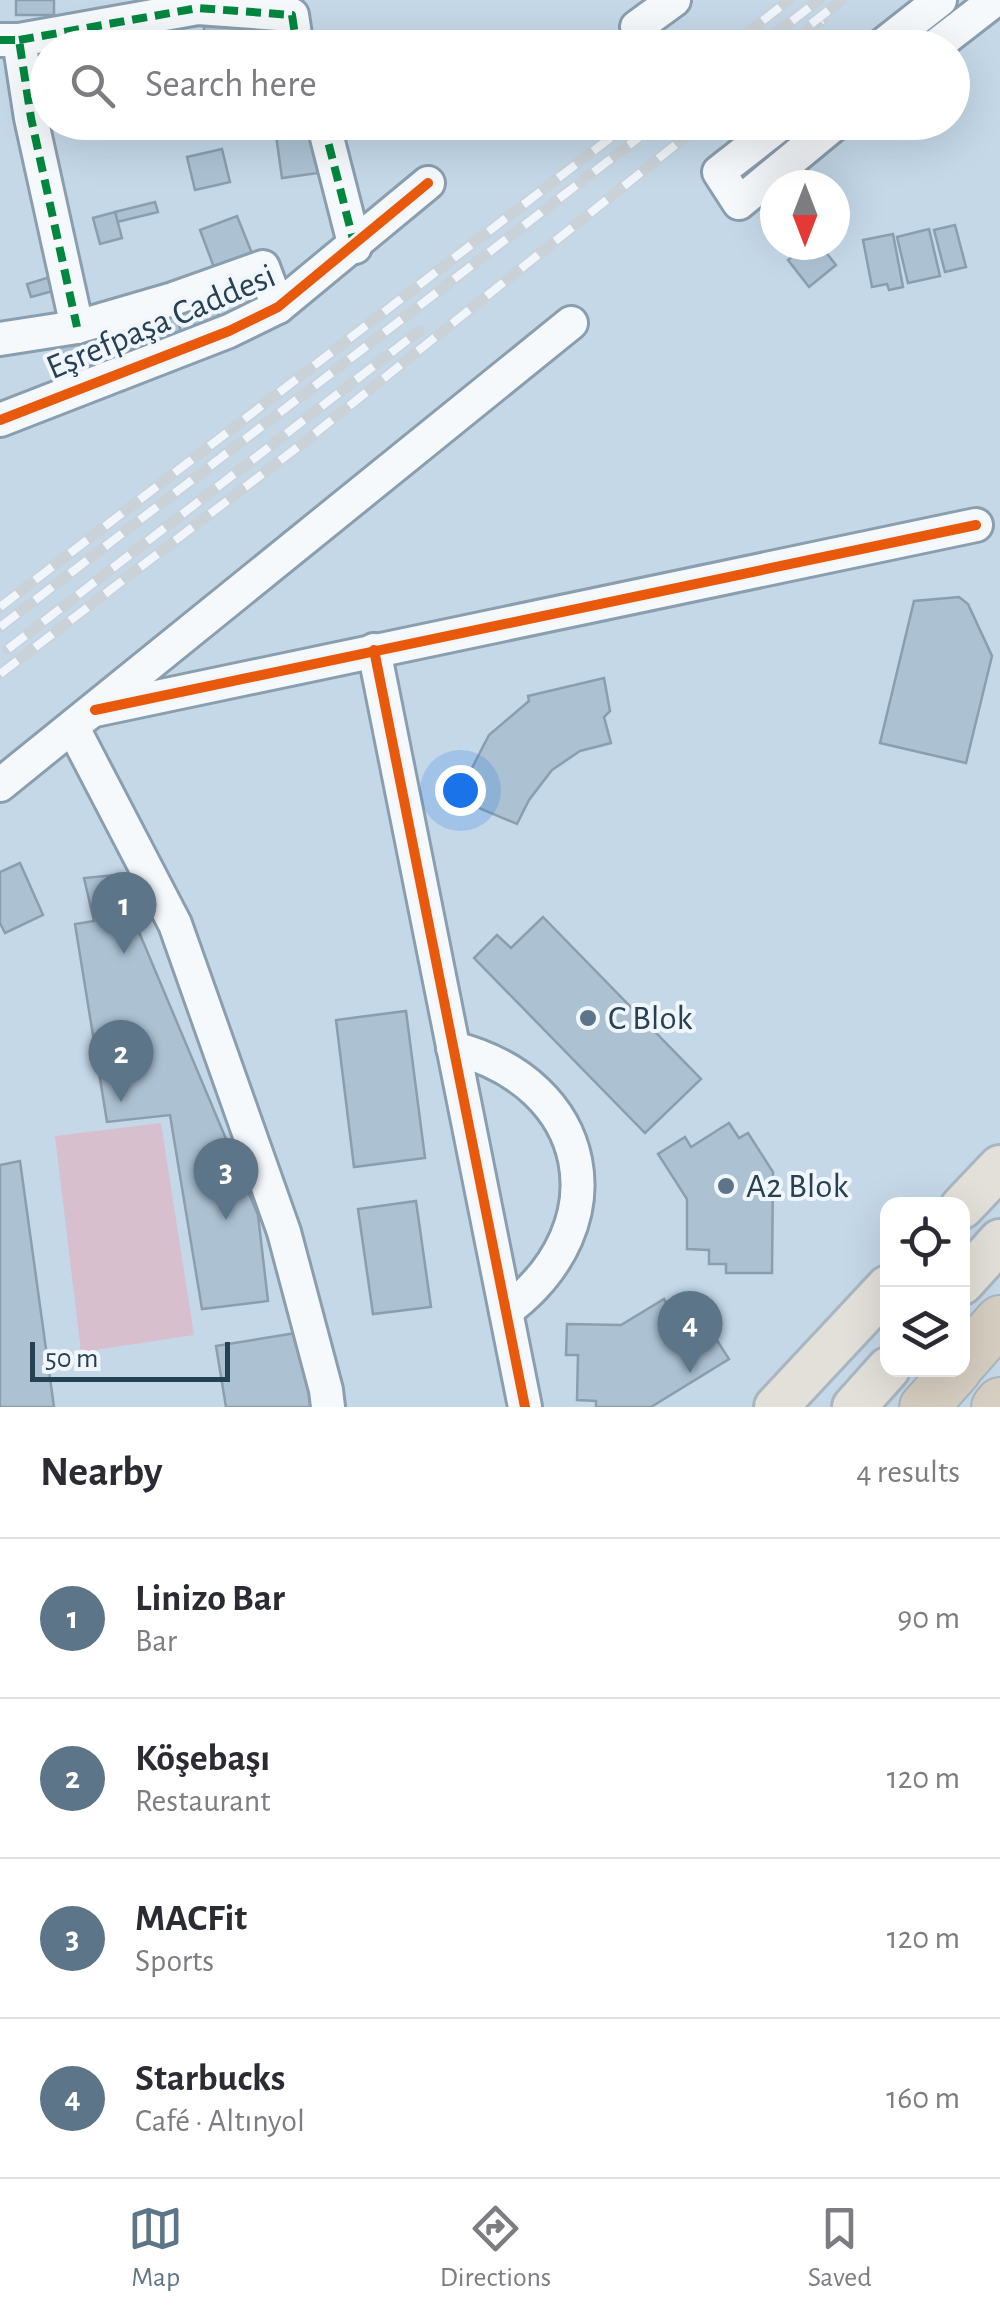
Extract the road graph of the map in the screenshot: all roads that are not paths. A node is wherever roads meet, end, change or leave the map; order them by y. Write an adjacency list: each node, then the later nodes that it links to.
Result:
1 (674, 0): 4 (street)
2 (940, 0): 7 (street)
3 (994, 0): 8 (street)
4 (637, 28)
5 (68, 30): 6 (street)
6 (294, 30)
7 (902, 30)
8 (956, 30)
9 (9, 40): 10 (street)
10 (26, 120)
11 (31, 140): 19 (street)
12 (327, 140): 16 (street)
13 (759, 140): 14 (street)
14 (815, 140)
15 (428, 184): 16 (street, Eşrefpaşa Caddesi)
16 (354, 247): 17 (street, Eşrefpaşa Caddesi)
17 (278, 306): 19 (street); 21 (street, Eşrefpaşa Caddesi)
18 (570, 323): 24 (street)
19 (77, 326): 20 (street)
20 (0, 339)
21 (0, 420)
22 (976, 525): 23 (street)
23 (374, 650): 24 (street); 26 (street)
24 (84, 719): 25 (street); 37 (street)
25 (0, 786)
26 (453, 1048): 32 (street); 32 (street)
27 (1000, 1167): 28 (main road)
28 (970, 1199)
29 (1000, 1241): 30 (main road)
30 (970, 1275)
31 (880, 1296): 39 (main road)
32 (506, 1311): 38 (street)
33 (1000, 1320): 34 (highway)
34 (970, 1354)
35 (880, 1377): 40 (main road)
36 (951, 1377): 41 (highway)
37 (328, 1407)
38 (525, 1407)
39 (776, 1407)
40 (854, 1407)
41 (924, 1407)

